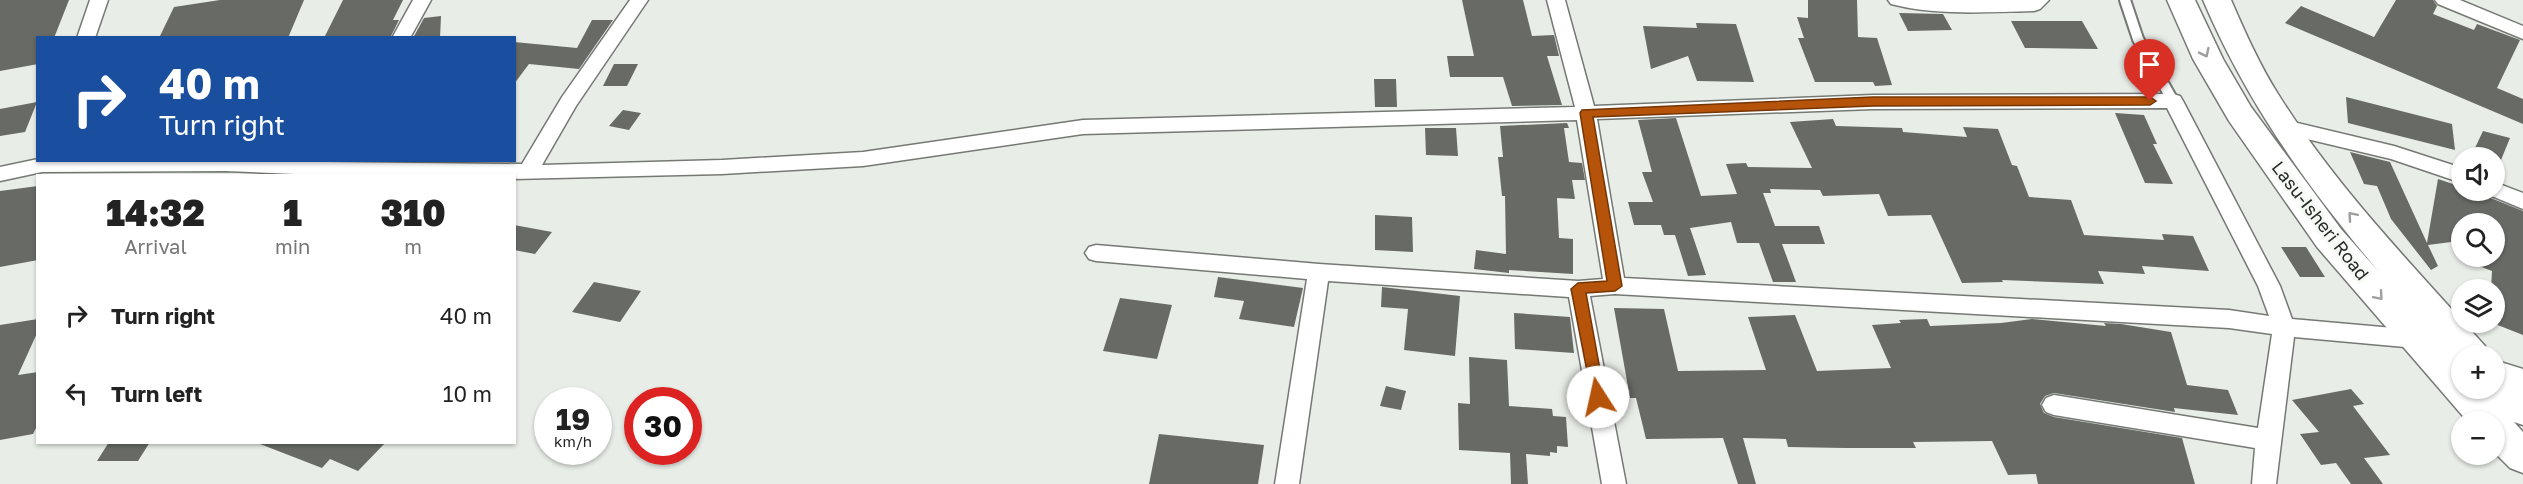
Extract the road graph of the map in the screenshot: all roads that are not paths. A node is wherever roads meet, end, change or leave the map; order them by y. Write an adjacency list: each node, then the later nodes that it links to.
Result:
1 (99, 0): 12 (street)
2 (422, 0): 13 (street)
3 (639, 0): 19 (street)
4 (1556, 0): 15 (street)
5 (1897, 0): 6 (street)
6 (2040, 0)
7 (2126, 0): 14 (lane)
8 (2181, 0): 29 (main road, Lasu-Isheri Road, one-way to 29)
9 (2217, 0): 16 (main road, Lasu-Isheri Road)
10 (2444, 0): 11 (street)
11 (2523, 33)
12 (87, 36)
13 (402, 36)
14 (2173, 101): 15 (street); 28 (street)
15 (1586, 113): 19 (street); 26 (street)
16 (2285, 127): 20 (street); 30 (main road, Lasu-Isheri Road, one-way to 16)
17 (43, 163): 18 (street); 21 (street)
18 (322, 164): 19 (street)
19 (528, 171)
20 (2451, 172)
21 (0, 174)
22 (2505, 194): 23 (street)
23 (2523, 201)
24 (1096, 254): 25 (street)
25 (1319, 272): 27 (street); 40 (street)
26 (1615, 286): 27 (street); 28 (street)
27 (1578, 289): 41 (street)
28 (2284, 327): 29 (street); 38 (street)
29 (2416, 339): 36 (main road, Lasu-Isheri Road)
30 (2463, 345)
31 (2505, 372): 32 (street)
32 (2523, 378)
33 (2505, 391): 35 (main road)
34 (2054, 405): 38 (street)
35 (2523, 410)
36 (2481, 411)
37 (2505, 438): 39 (main road)
38 (2268, 440): 42 (street)
39 (2523, 458)
40 (1287, 484)
41 (1614, 484)
42 (2264, 484)

